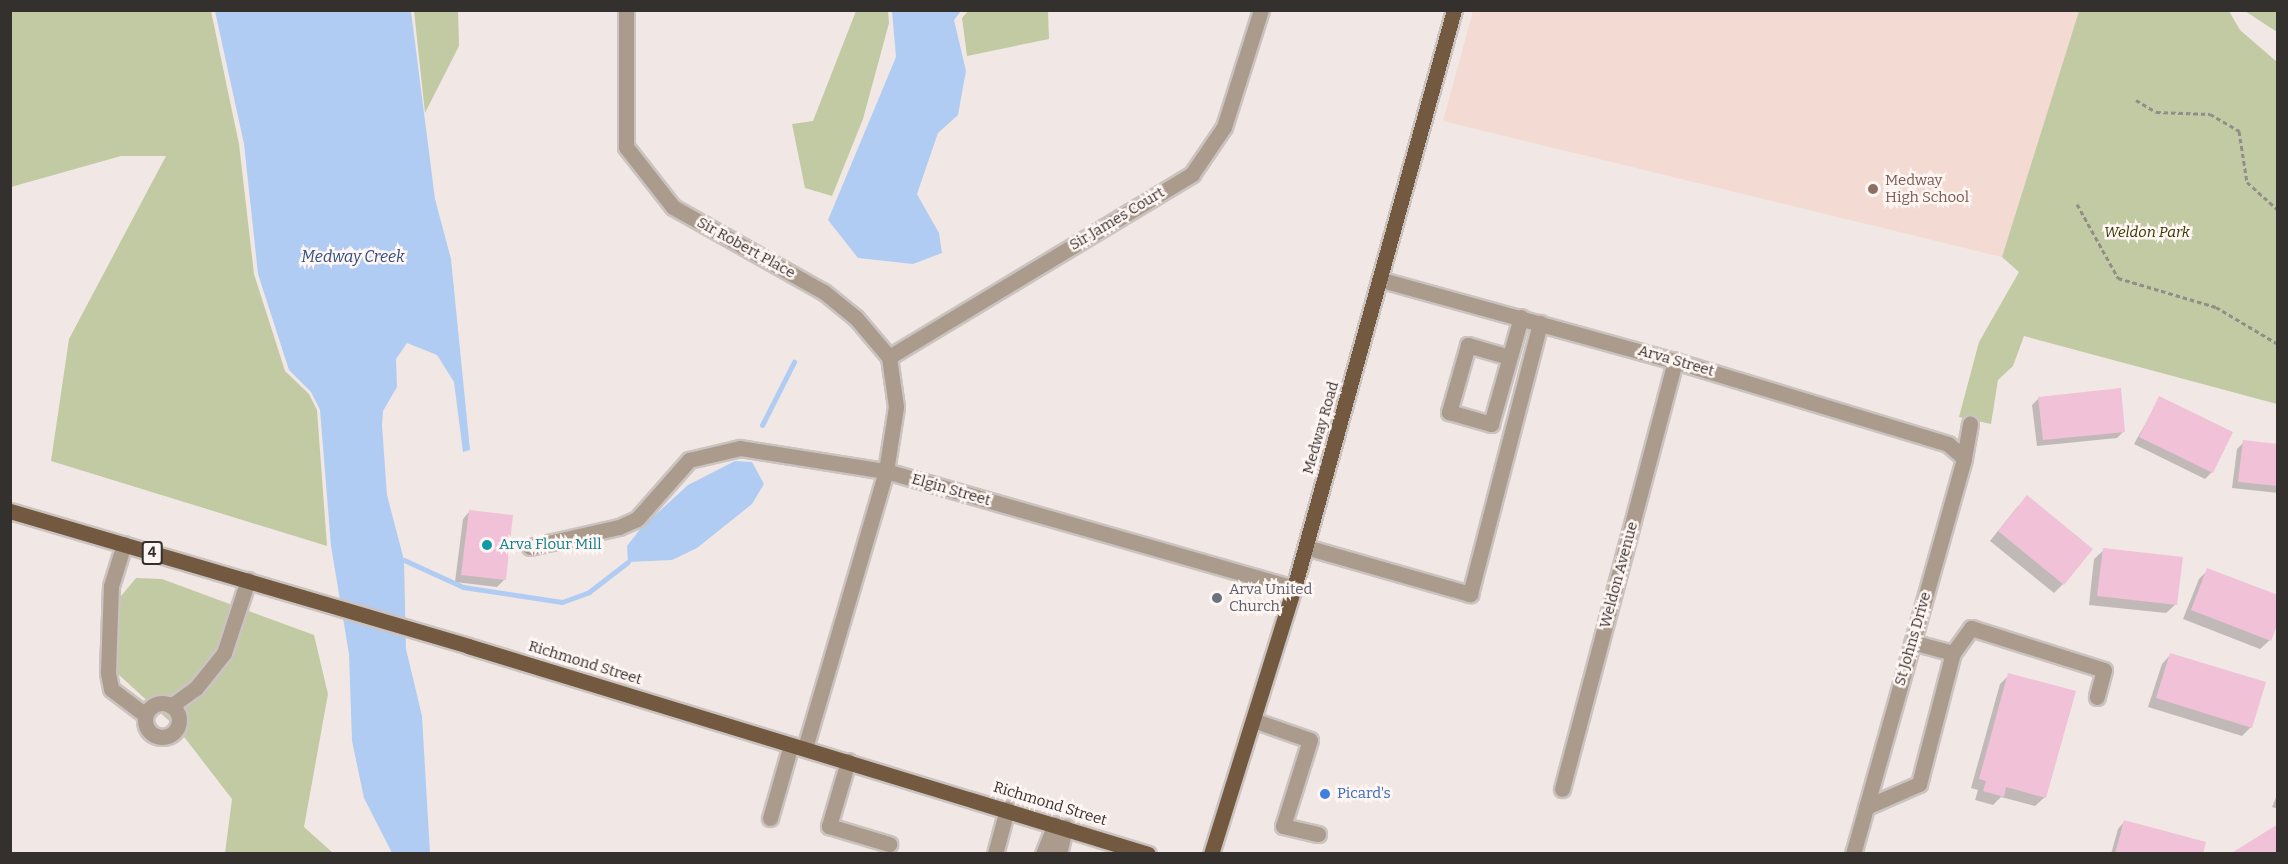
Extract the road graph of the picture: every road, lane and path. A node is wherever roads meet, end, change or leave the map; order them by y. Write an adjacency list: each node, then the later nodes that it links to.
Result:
1 (626, 10): 11 (street, Sir Robert Place)
2 (1262, 10): 11 (street, Sir James Court)
3 (1454, 10): 7 (main road, Medway Road)
4 (2136, 100): 6 (path)
5 (2077, 204): 10 (path)
6 (2277, 210)
7 (1382, 280): 8 (street, Arva Street); 20 (main road, Medway Road)
8 (1521, 317): 9 (street, Arva Street); 12 (street)
9 (1540, 323): 13 (street, Arva Street); 20 (street)
10 (2277, 344)
11 (889, 357): 16 (street)
12 (1509, 357): 12 (street)
13 (1675, 361): 15 (street, Arva Street); 31 (street, Weldon Avenue)
14 (1970, 424): 15 (street, St Johns Drive)
15 (1964, 458): 23 (street, St Johns Drive)
16 (886, 471): 19 (street, Elgin Street); 22 (street, Elgin Street); 29 (street)
17 (10, 511): 18 (main road, Richmond Street / 4)
18 (124, 544): 21 (main road, Richmond Street / 4); 27 (street)
19 (530, 547)
20 (1306, 547): 22 (main road, Medway Road)
21 (248, 580): 26 (street); 29 (main road, Richmond Street / 4)
22 (1294, 588): 28 (main road, Medway Road)
23 (1912, 642): 24 (street); 32 (street, St Johns Drive)
24 (1953, 653): 25 (street); 32 (street)
25 (2097, 697)
26 (171, 706): 27 (street); 27 (street)
27 (144, 714)
28 (1253, 720): 36 (street); 42 (main road, Medway Road)
29 (798, 746): 30 (main road, Richmond Street); 34 (street)
30 (848, 761): 33 (main road, Richmond Street); 37 (street)
31 (1562, 789)
32 (1866, 807): 43 (street, St Johns Drive)
33 (1007, 809): 35 (main road, Richmond Street); 38 (street)
34 (770, 818)
35 (1060, 826): 39 (street); 40 (street); 41 (main road, Richmond Street)
36 (1318, 834)
37 (889, 844)
38 (995, 854)
39 (1043, 854)
40 (1059, 854)
41 (1148, 854)
42 (1211, 854)
43 (1853, 854)

